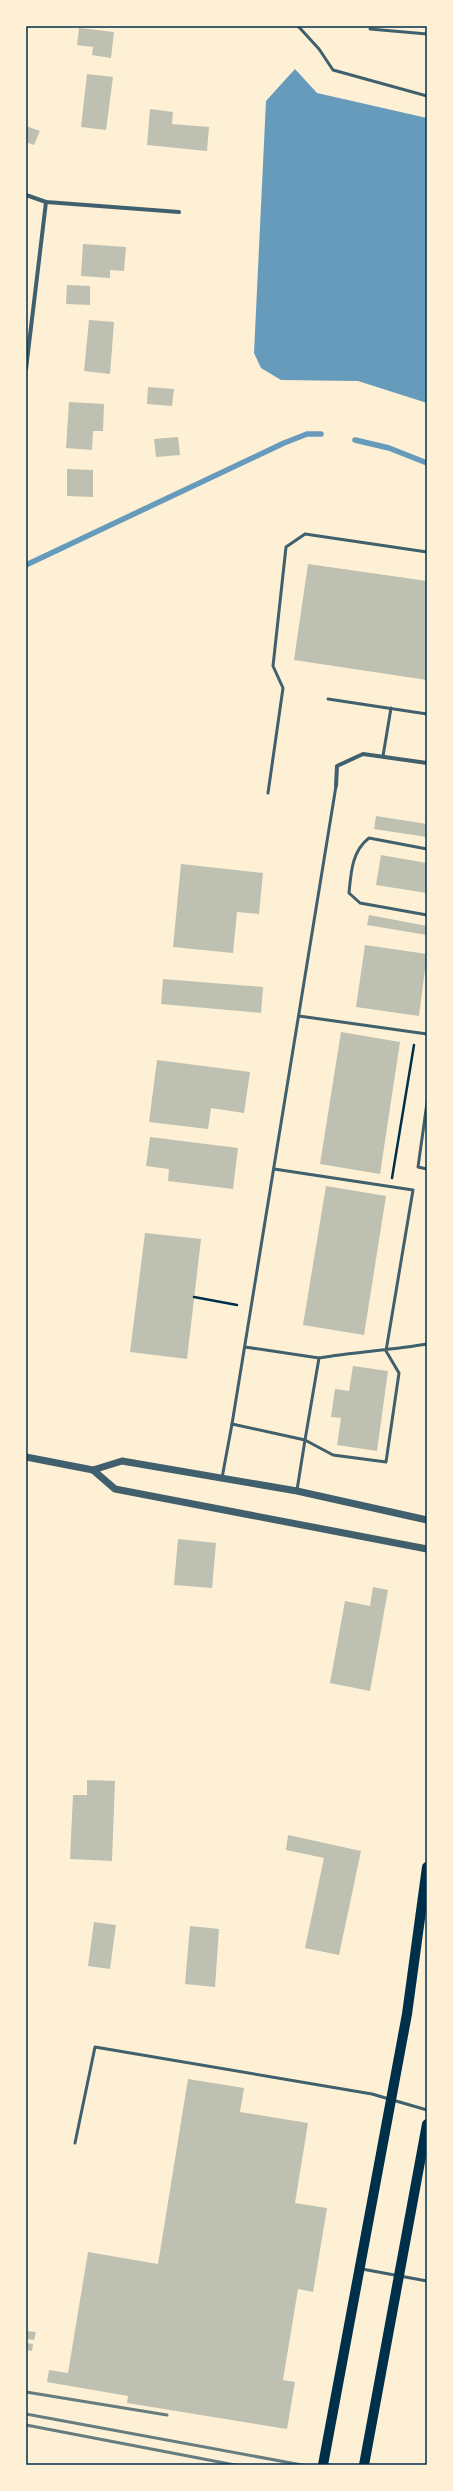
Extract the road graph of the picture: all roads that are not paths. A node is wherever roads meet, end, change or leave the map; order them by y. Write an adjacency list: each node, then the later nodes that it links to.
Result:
1 (298, 26): 4 (lane)
2 (370, 29): 3 (lane)
3 (427, 34)
4 (427, 96)
5 (26, 195): 6 (street)
6 (46, 202): 7 (street); 8 (street)
7 (179, 212)
8 (26, 369)
9 (427, 552): 16 (lane)
10 (328, 699): 11 (lane)
11 (391, 708): 12 (lane); 13 (lane)
12 (427, 714)
13 (383, 756): 14 (street); 15 (street)
14 (427, 763)
15 (336, 786): 19 (lane)
16 (268, 793)
17 (427, 849): 18 (lane)
18 (427, 915)
19 (299, 1016): 20 (lane); 23 (lane)
20 (427, 1034)
21 (427, 1103): 22 (lane)
22 (427, 1168)
23 (274, 1169): 25 (lane); 26 (lane)
24 (427, 1344): 26 (lane)
25 (245, 1347): 27 (lane); 28 (lane)
26 (386, 1351): 27 (lane); 29 (lane)
27 (320, 1358): 29 (lane)
28 (232, 1424): 29 (lane); 32 (lane)
29 (305, 1440): 33 (lane)
30 (26, 1457): 31 (street)
31 (93, 1470): 32 (street); 35 (street)
32 (222, 1478): 33 (street)
33 (297, 1492): 34 (street)
34 (427, 1520)
35 (427, 1549)
36 (427, 1867): 37 (main road)
37 (392, 2098): 38 (lane); 40 (lane); 41 (main road)
38 (427, 2110)
39 (427, 2124): 42 (main road)
40 (75, 2143)
41 (360, 2268): 42 (lane); 44 (main road)
42 (399, 2276): 43 (lane); 45 (main road)
43 (427, 2281)
44 (323, 2465)
45 (364, 2465)

